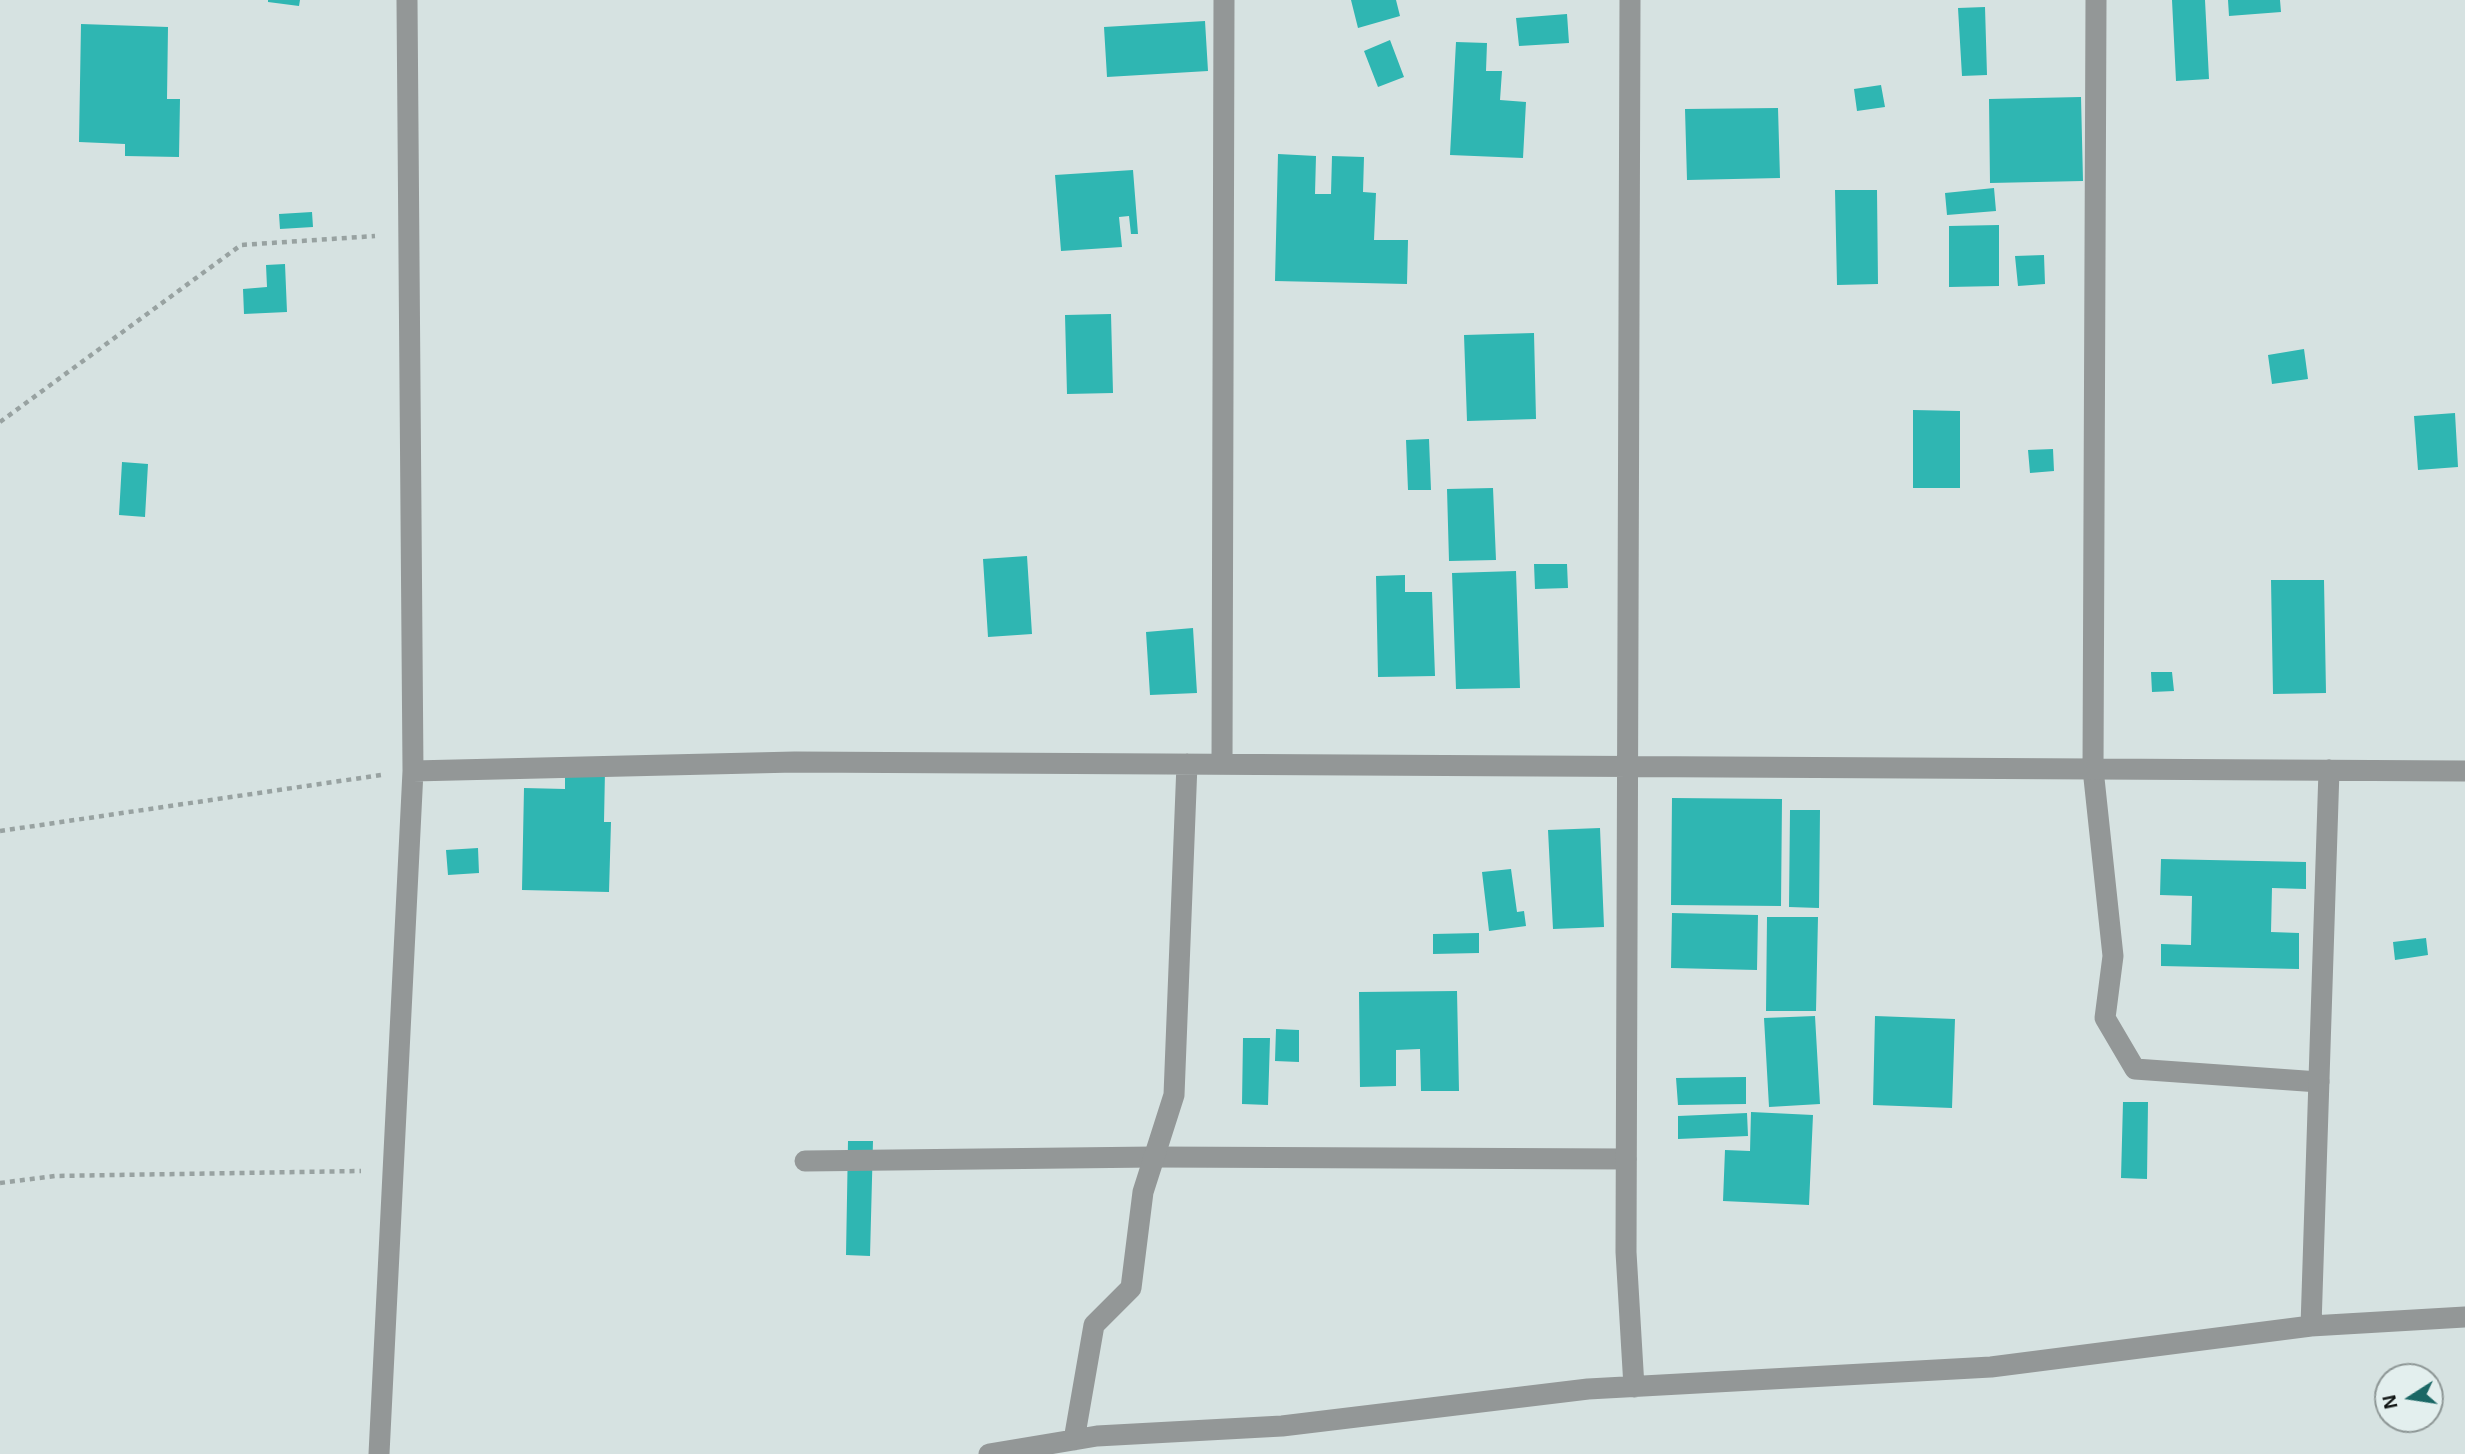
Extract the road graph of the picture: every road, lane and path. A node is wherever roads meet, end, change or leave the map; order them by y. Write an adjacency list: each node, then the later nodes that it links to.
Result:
1 (407, 0): 5 (street)
2 (1224, 0): 8 (street)
3 (1630, 0): 9 (street)
4 (2096, 0): 10 (street)
5 (409, 234): 6 (path); 11 (street)
6 (0, 422)
7 (1186, 764): 8 (street); 11 (street); 16 (street)
8 (1222, 764): 9 (street)
9 (1628, 767): 10 (street); 17 (street)
10 (2093, 769): 12 (street); 15 (street)
11 (413, 771): 14 (path); 19 (street)
12 (2329, 771): 13 (street); 15 (street)
13 (2465, 771)
14 (0, 831)
15 (2319, 1082): 22 (street)
16 (1154, 1157): 17 (street); 18 (street); 24 (street)
17 (1626, 1159): 23 (street)
18 (805, 1161)
19 (393, 1170): 20 (path); 25 (street)
20 (0, 1183)
21 (2465, 1317): 22 (street)
22 (2311, 1326): 23 (street)
23 (1634, 1387): 24 (street)
24 (1074, 1440): 26 (street)
25 (379, 1454)
26 (989, 1454)

